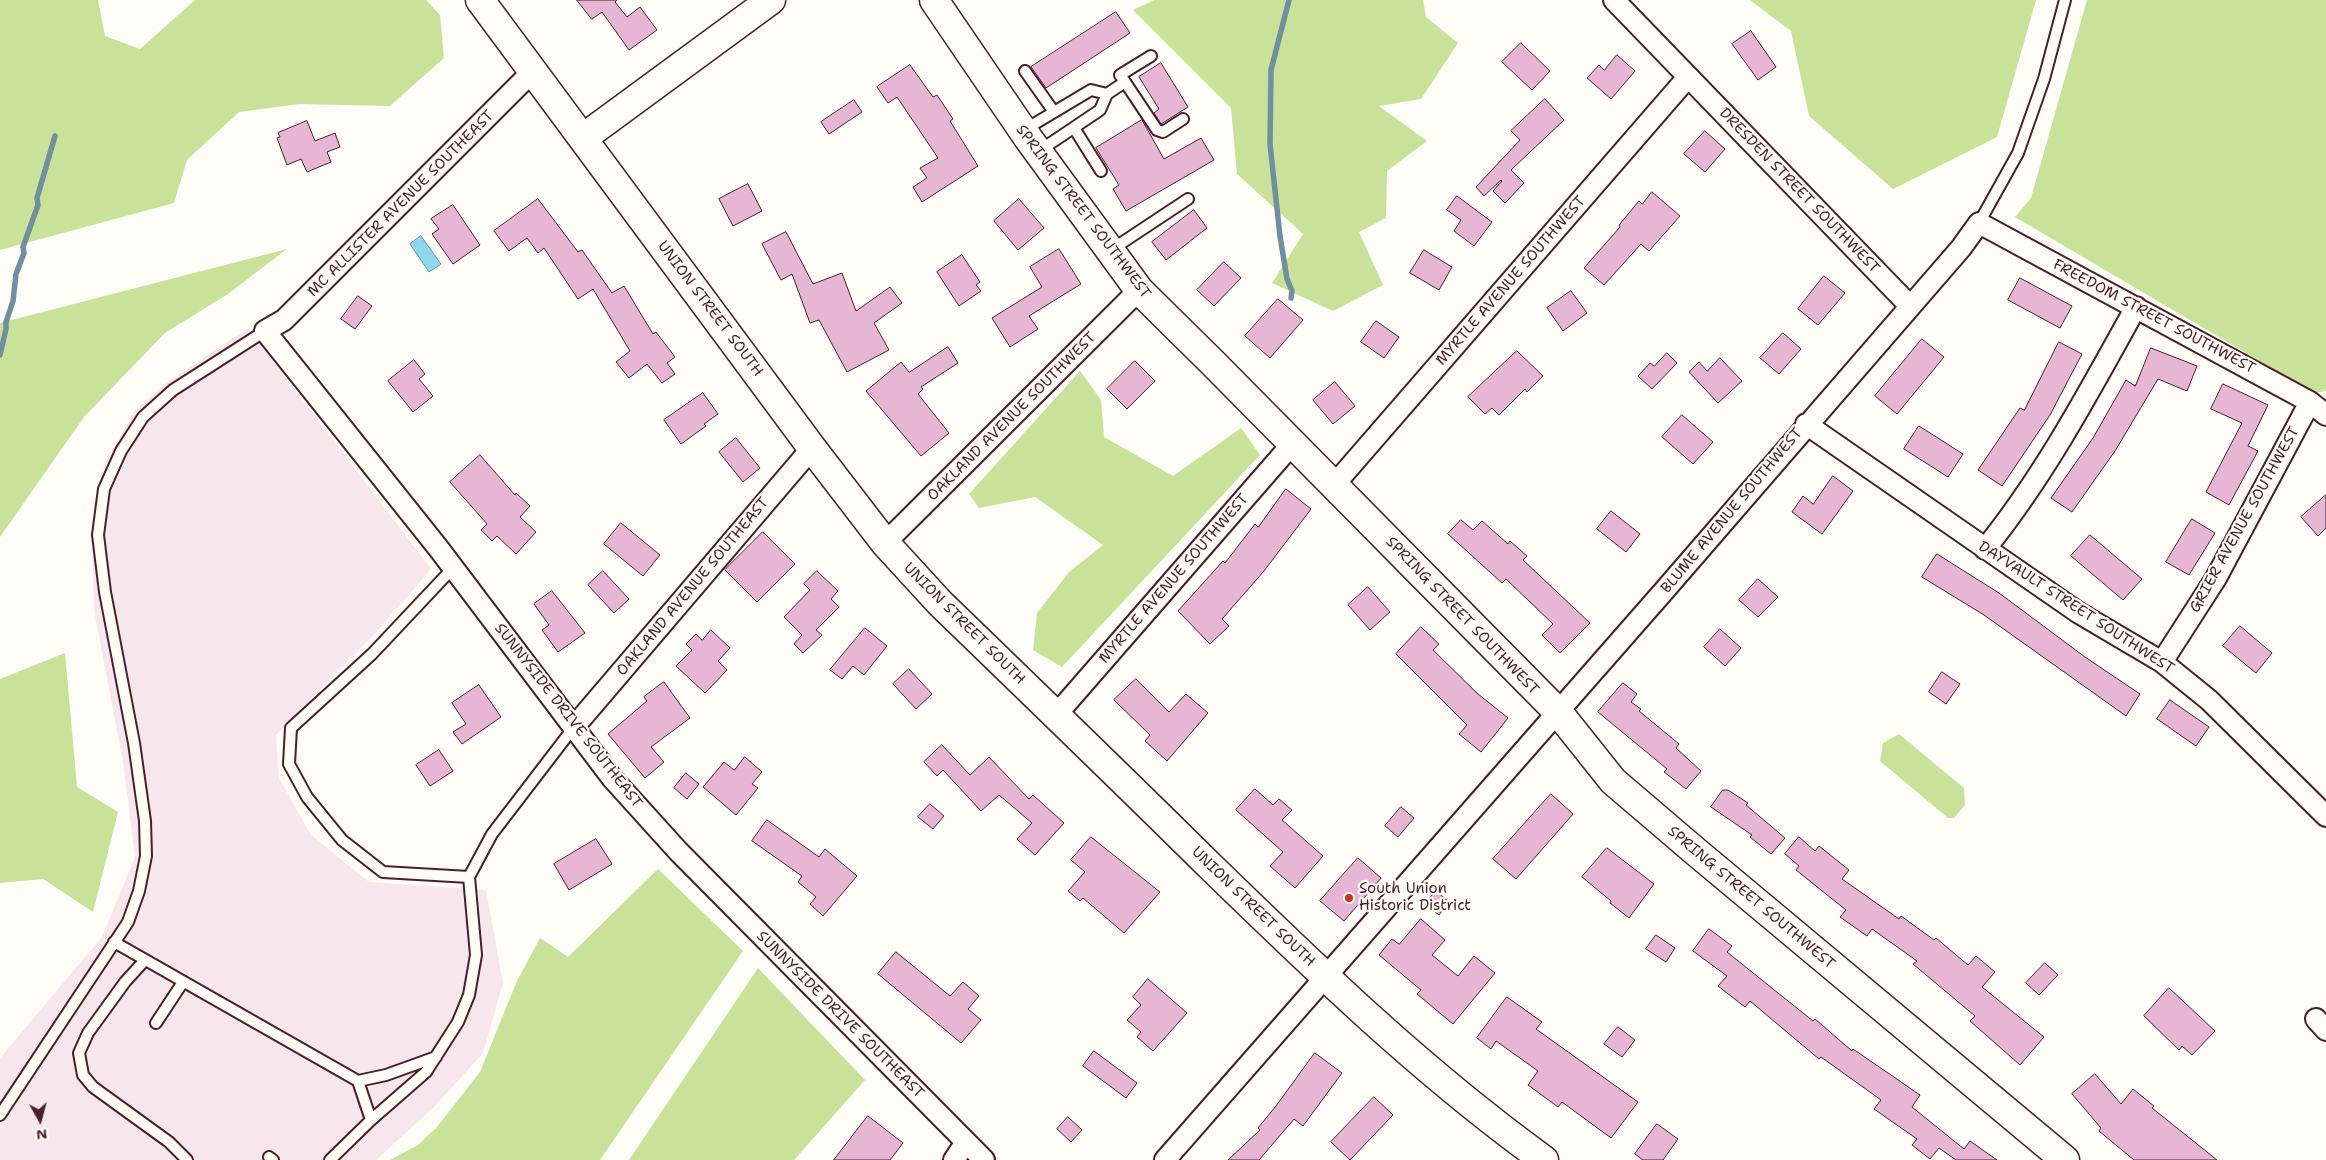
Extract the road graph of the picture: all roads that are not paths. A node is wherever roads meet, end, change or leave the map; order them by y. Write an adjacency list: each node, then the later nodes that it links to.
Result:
1 (480, 0): 7 (street, UNION STREET SOUTH)
2 (771, 0): 15 (street)
3 (934, 0): 16 (street, SPRING STREET SOUTHWEST)
4 (1614, 0): 9 (street, DRESDEN STREET SOUTHWEST)
5 (2065, 0): 19 (lane, BLUME AVENUE SOUTHWEST)
6 (1151, 56): 10 (lane)
7 (533, 71): 15 (street, UNION STREET SOUTH); 24 (street, MC ALLISTER AVENUE SOUTHEAST)
8 (1025, 71): 12 (lane)
9 (1688, 77): 22 (street, DRESDEN STREET SOUTHWEST); 30 (street, MYRTLE AVENUE SOUTHWEST)
10 (1125, 82): 11 (lane); 13 (lane)
11 (1107, 94): 12 (lane); 14 (lane)
12 (1054, 112): 16 (lane)
13 (1183, 120)
14 (1074, 128): 16 (lane); 17 (lane)
15 (583, 138): 29 (street, UNION STREET SOUTH)
16 (1030, 141): 20 (street, SPRING STREET SOUTHWEST)
17 (1101, 171)
18 (1188, 199): 20 (lane)
19 (1979, 223): 22 (street, BLUME AVENUE SOUTHWEST); 23 (street, FREEDOM STREET SOUTHWEST)
20 (1110, 250): 21 (street, SPRING STREET SOUTHWEST)
21 (1139, 290): 28 (street, SPRING STREET SOUTHWEST); 31 (street, OAKLAND AVENUE SOUTHWEST)
22 (1910, 306): 27 (street, BLUME AVENUE SOUTHWEST)
23 (2136, 307): 25 (street, FREEDOM STREET SOUTHWEST); 32 (street)
24 (265, 332): 33 (street, SUNNYSIDE DRIVE SOUTHEAST); 40 (lane)
25 (2310, 402): 26 (street, FREEDOM STREET SOUTHWEST); 34 (street, GRIER AVENUE SOUTHWEST)
26 (2326, 415)
27 (1806, 424): 32 (street, DAYVAULT STREET SOUTHWEST); 35 (street, BLUME AVENUE SOUTHWEST)
28 (1293, 443): 30 (street, SPRING STREET SOUTHWEST); 36 (street, MYRTLE AVENUE SOUTHWEST)
29 (812, 448): 31 (street, UNION STREET SOUTH); 37 (street, OAKLAND AVENUE SOUTHEAST)
30 (1334, 484): 35 (street, SPRING STREET SOUTHWEST)
31 (885, 543): 36 (street, UNION STREET SOUTH)
32 (1984, 549): 34 (street, DAYVAULT STREET SOUTHWEST)
33 (453, 568): 37 (street, SUNNYSIDE DRIVE SOUTHEAST); 39 (lane)
34 (2162, 662): 38 (street, DAYVAULT STREET SOUTHWEST)
35 (1558, 712): 42 (street, BLUME AVENUE SOUTHWEST); 56 (street, SPRING STREET SOUTHWEST)
36 (1056, 715): 42 (street, UNION STREET SOUTH)
37 (574, 727): 39 (lane); 49 (street, SUNNYSIDE DRIVE SOUTHEAST)
38 (2326, 816)
39 (469, 877): 45 (lane)
40 (114, 942): 41 (lane); 47 (lane)
41 (145, 960): 43 (lane); 50 (lane)
42 (1325, 978): 54 (street, BLUME AVENUE SOUTHWEST); 55 (street, UNION STREET SOUTH)
43 (183, 982): 44 (lane); 46 (lane)
44 (156, 1023)
45 (436, 1057): 46 (lane); 48 (lane)
46 (358, 1081): 48 (lane)
47 (0, 1115)
48 (372, 1120): 51 (lane)
49 (966, 1142): 52 (street); 53 (street, SUNNYSIDE DRIVE SOUTHEAST)
50 (187, 1160)
51 (330, 1160)
52 (954, 1160)
53 (984, 1160)
54 (1165, 1160)
55 (1544, 1160)
56 (2065, 1160)

